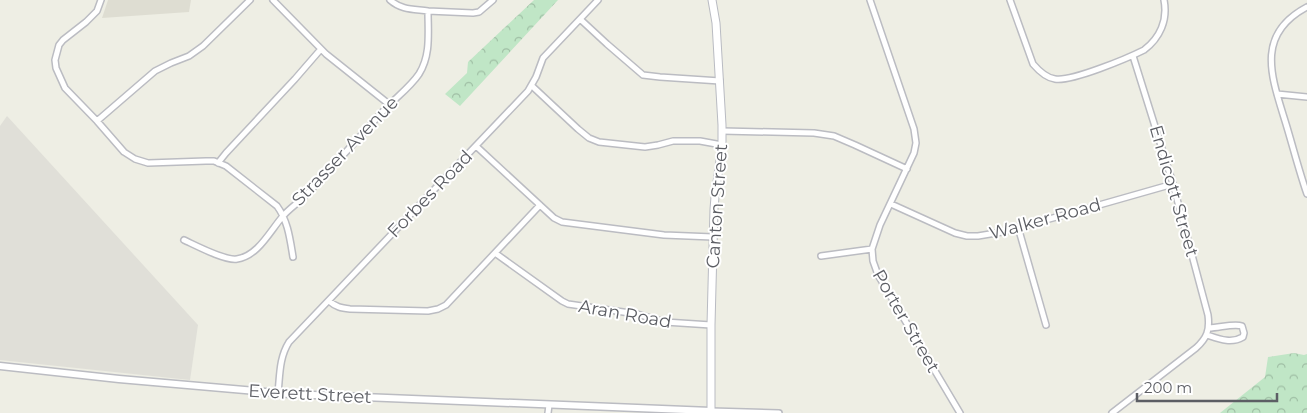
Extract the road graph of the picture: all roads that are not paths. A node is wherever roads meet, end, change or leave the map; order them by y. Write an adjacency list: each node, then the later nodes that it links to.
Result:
1 (101, 0): 21 (street)
2 (250, 0): 21 (street)
3 (273, 0): 14 (street)
4 (390, 0): 12 (street)
5 (493, 0): 12 (street)
6 (598, 0): 13 (street, Forbes Road)
7 (712, 0): 16 (main road, Canton Street)
8 (870, 0): 26 (street, Porter Street)
9 (1010, 0): 15 (street)
10 (1164, 0): 15 (street)
11 (1307, 7): 18 (street)
12 (428, 11): 20 (street, Strasser Avenue)
13 (580, 19): 16 (street); 17 (street, Forbes Road)
14 (321, 50): 20 (street); 25 (street)
15 (1133, 56): 27 (street, Endicott Street)
16 (720, 81): 22 (main road, Canton Street)
17 (532, 86): 23 (street); 24 (street, Forbes Road)
18 (1277, 94): 19 (street); 28 (street)
19 (1307, 97)
20 (390, 105): 31 (street, Strasser Avenue)
21 (97, 121): 25 (street)
22 (722, 131): 23 (main road, Canton Street); 26 (street)
23 (722, 145): 33 (main road, Canton Street)
24 (476, 146): 30 (street); 39 (street, Forbes Road)
25 (218, 163): 31 (street)
26 (907, 169): 29 (street, Porter Street)
27 (1173, 184): 32 (street, Walker Road); 42 (street, Endicott Street)
28 (1307, 194)
29 (891, 204): 32 (street, Walker Road); 35 (street, Porter Street)
30 (540, 205): 33 (street); 36 (street)
31 (283, 216): 34 (street, Strasser Avenue); 38 (street)
32 (1018, 227): 41 (street)
33 (713, 238): 40 (main road, Canton Street)
34 (184, 240)
35 (872, 250): 37 (street); 50 (street, Porter Street)
36 (495, 253): 39 (street); 40 (street, Aran Road)
37 (821, 256)
38 (293, 258)
39 (329, 301): 45 (street, Forbes Road)
40 (710, 325): 47 (main road, Canton Street)
41 (1046, 326)
42 (1209, 328): 43 (street); 43 (street)
43 (1207, 335): 51 (street)
44 (0, 366): 45 (street, Everett Street)
45 (278, 393): 46 (street, Everett Street)
46 (549, 404): 47 (street, Everett Street); 48 (street)
47 (710, 412): 49 (street)
48 (548, 413)
49 (779, 413)
50 (960, 413)
51 (1112, 413)

